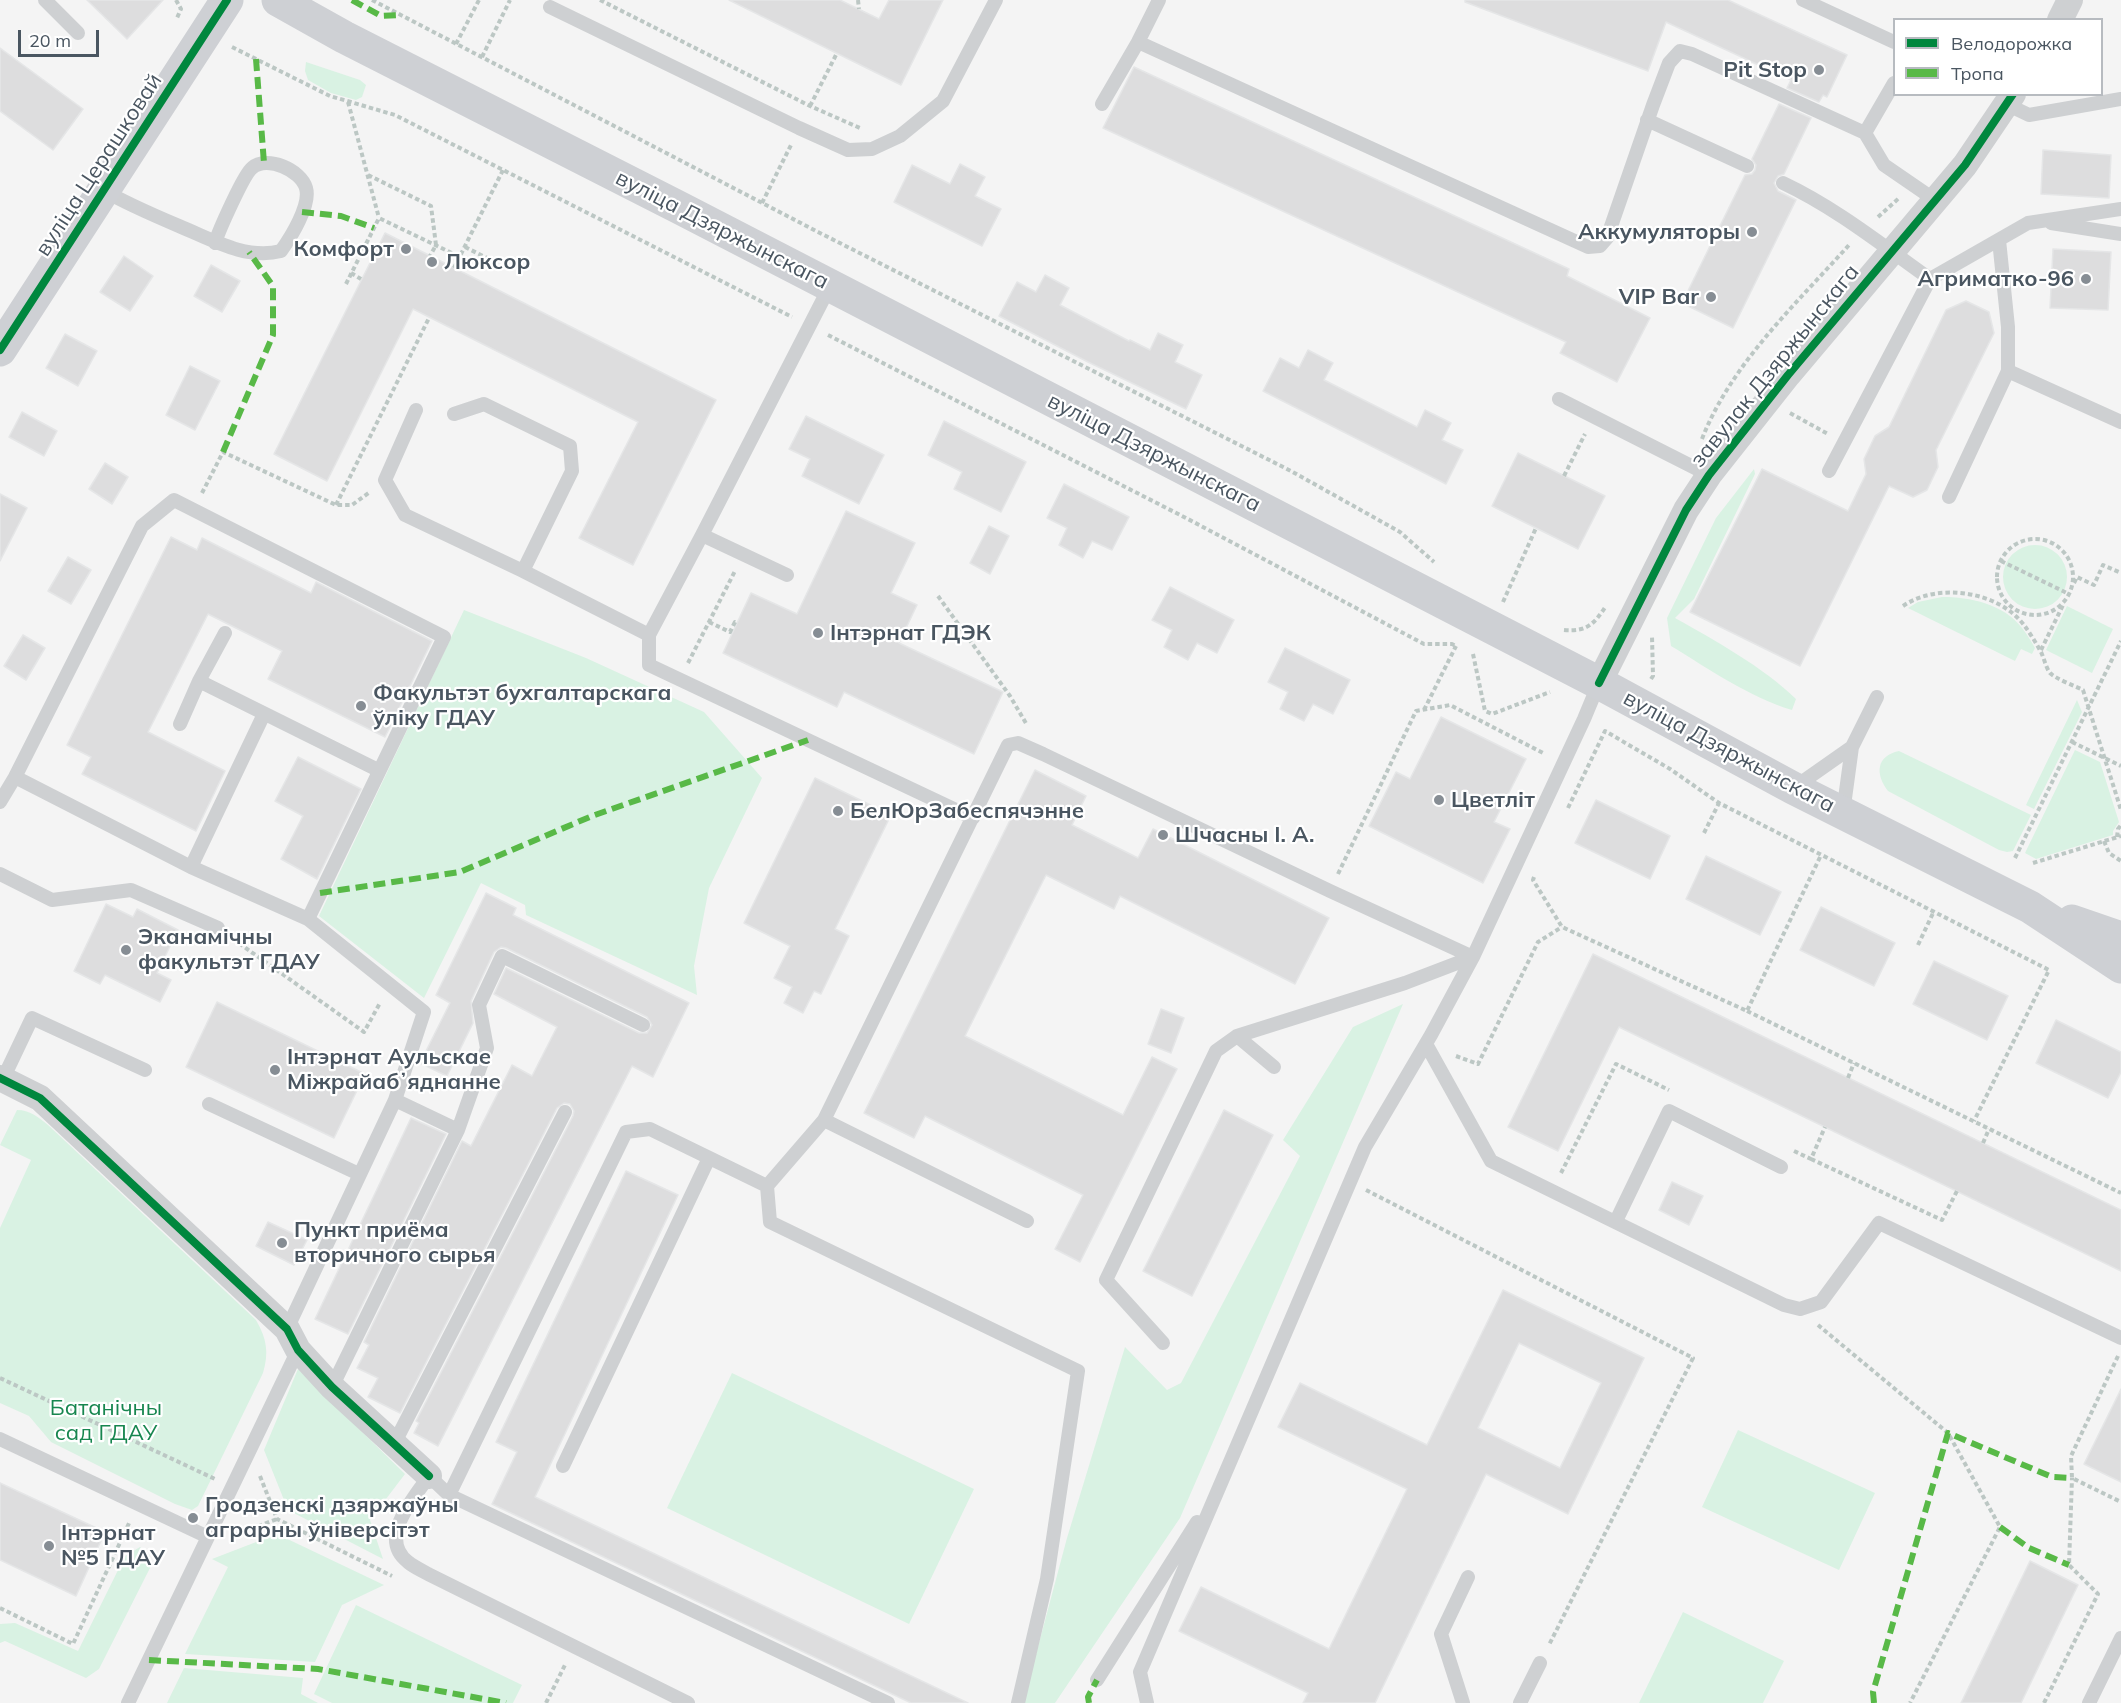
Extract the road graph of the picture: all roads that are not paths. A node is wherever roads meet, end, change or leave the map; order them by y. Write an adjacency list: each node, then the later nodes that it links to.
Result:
1 (45, 0): 10 (lane)
2 (227, 0): 21 (main road, вуліца Церашковай)
3 (278, 0): 30 (main road, вуліца Дзяржынскага)
4 (996, 0): 8 (lane)
5 (1159, 0): 11 (lane)
6 (1803, 0): 12 (lane)
7 (2070, 0): 9 (street)
8 (550, 7)
9 (2061, 18)
10 (78, 33)
11 (1138, 42): 16 (lane); 17 (lane)
12 (1893, 42)
13 (1893, 85): 18 (lane)
14 (2009, 99): 15 (lane); 22 (street, завулак Дзяржынскага)
15 (2121, 99)
16 (1102, 104)
17 (1647, 120): 18 (lane); 19 (lane)
18 (1865, 133): 22 (lane)
19 (1747, 166)
20 (1783, 183): 28 (lane)
21 (103, 190): 27 (lane); 31 (main road, вуліца Церашковай)
22 (1935, 200): 28 (street, завулак Дзяржынскага)
23 (2121, 209): 24 (lane)
24 (2037, 221): 25 (lane); 26 (lane)
25 (2121, 234)
26 (1999, 240): 29 (lane); 32 (lane)
27 (215, 243): 27 (lane)
28 (1891, 251): 29 (lane); 38 (street, завулак Дзяржынскага)
29 (1930, 279): 37 (lane)
30 (830, 286): 40 (lane); 46 (main road, вуліца Дзяржынскага)
31 (0, 350)
32 (2008, 371): 36 (lane); 39 (lane)
33 (1559, 399): 38 (lane)
34 (417, 410): 41 (lane)
35 (454, 414): 41 (lane)
36 (2121, 422)
37 (1829, 471)
38 (1709, 475): 46 (street, завулак Дзяржынскага)
39 (1949, 497)
40 (702, 535): 42 (lane); 44 (lane)
41 (523, 571): 44 (lane)
42 (787, 575)
43 (225, 633): 45 (lane)
44 (649, 634): 56 (lane)
45 (199, 681): 48 (lane); 49 (lane)
46 (1599, 683): 53 (main road, вуліца Дзяржынскага); 63 (lane)
47 (1877, 697): 50 (lane)
48 (264, 714): 51 (lane); 57 (lane)
49 (180, 724)
50 (1852, 747): 53 (lane); 55 (lane)
51 (378, 770): 52 (lane); 60 (lane)
52 (15, 777): 54 (lane); 57 (lane)
53 (1793, 788): 55 (main road, вуліца Дзяржынскага)
54 (0, 802)
55 (1843, 813): 59 (main road, вуліца Дзяржынскага)
56 (973, 818): 63 (lane); 74 (lane)
57 (191, 867): 60 (lane)
58 (0, 874): 61 (lane)
59 (2030, 907): 62 (main road, вуліца Дзяржынскага); 64 (main road, вуліца Дзяржынскага)
60 (308, 919): 71 (lane)
61 (218, 928)
62 (2121, 938)
63 (1473, 957): 66 (lane); 67 (lane)
64 (2121, 967)
65 (643, 1025): 75 (lane)
66 (1237, 1036): 68 (lane); 84 (lane)
67 (1426, 1044): 81 (lane); 90 (lane)
68 (1274, 1067)
69 (145, 1070): 70 (lane)
70 (1, 1079): 83 (street)
71 (394, 1100): 75 (lane); 78 (lane)
72 (209, 1104): 78 (lane)
73 (565, 1112): 87 (lane)
74 (824, 1120): 79 (lane); 80 (lane)
75 (458, 1130): 85 (lane)
76 (709, 1158): 79 (lane); 88 (lane); 91 (lane)
77 (1781, 1167): 81 (lane)
78 (360, 1174): 83 (lane)
79 (766, 1186): 100 (lane)
80 (1027, 1221)
81 (1616, 1221): 82 (lane)
82 (2121, 1338)
83 (292, 1340): 85 (street); 92 (lane)
84 (1163, 1342)
85 (332, 1387): 87 (street)
86 (0, 1439): 92 (lane)
87 (394, 1444): 89 (street)
88 (564, 1466)
89 (429, 1476): 91 (lane); 98 (lane)
90 (1220, 1487): 96 (lane); 101 (lane)
91 (449, 1496): 99 (lane)
92 (206, 1542): 97 (lane)
93 (1468, 1577): 102 (lane)
94 (2121, 1638): 104 (lane)
95 (1540, 1663): 103 (lane)
96 (1097, 1680)
97 (128, 1703)
98 (688, 1703)
99 (888, 1703)
100 (1018, 1703)
101 (1147, 1703)
102 (1463, 1703)
103 (1520, 1703)
104 (2089, 1703)

